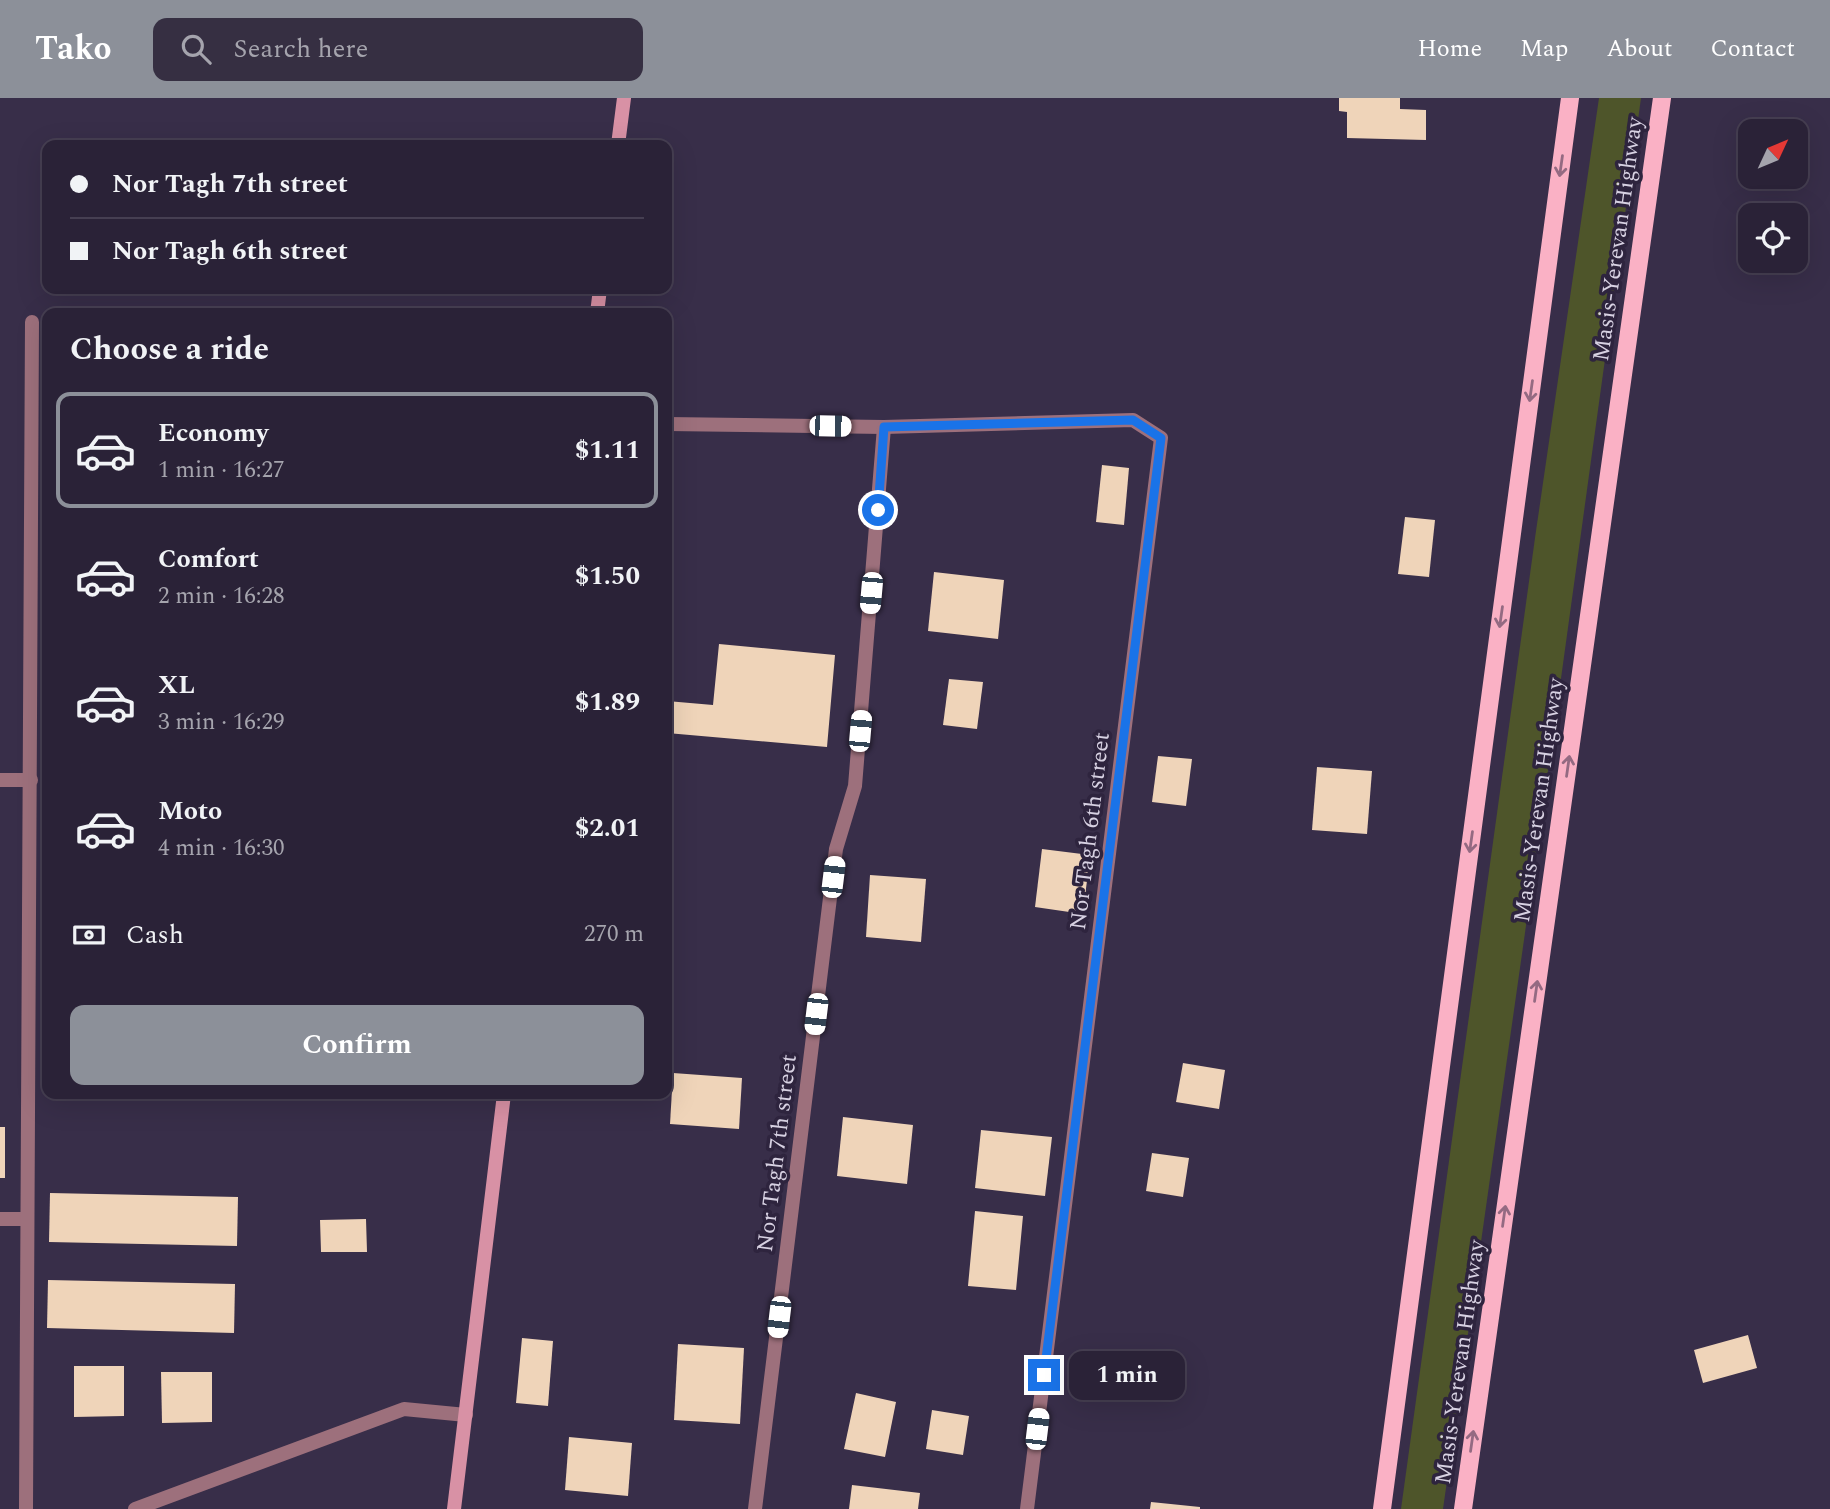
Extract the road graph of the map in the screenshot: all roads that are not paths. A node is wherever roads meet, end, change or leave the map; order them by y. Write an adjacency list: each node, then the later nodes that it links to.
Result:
1 (624, 98): 4 (main road)
2 (1570, 98): 19 (main road, one-way to 19)
3 (1662, 98): 20 (main road, Masis-Yerevan Highway, one-way to 3)
4 (619, 140)
5 (32, 322): 9 (street)
6 (672, 424): 7 (street)
7 (884, 427): 17 (street, Nor Tagh 7th street); 18 (street, Nor Tagh 6th street)
8 (0, 780): 9 (street)
9 (31, 780): 12 (street)
10 (503, 1099): 13 (main road)
11 (0, 1219): 12 (street)
12 (27, 1219): 14 (street)
13 (466, 1415): 15 (street); 16 (main road)
14 (26, 1509)
15 (135, 1509)
16 (454, 1509)
17 (755, 1509)
18 (1027, 1509)
19 (1382, 1509)
20 (1463, 1509)

